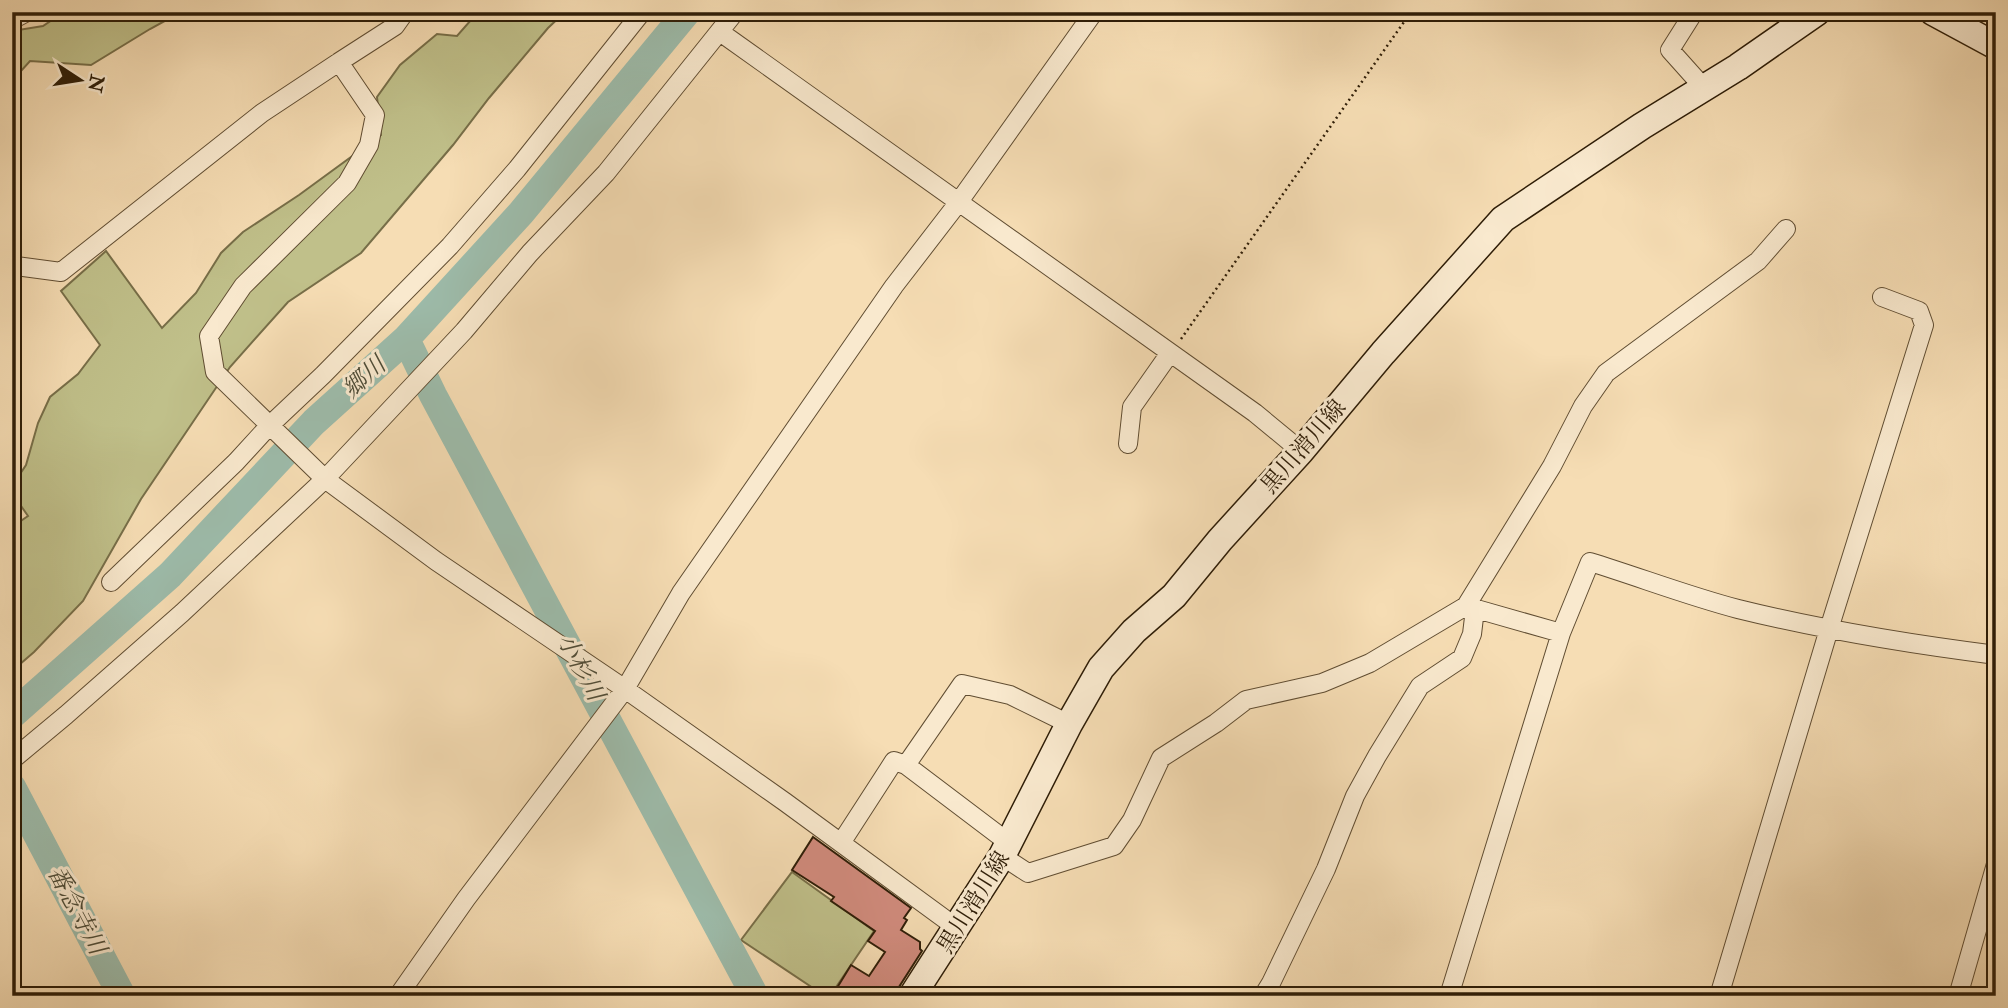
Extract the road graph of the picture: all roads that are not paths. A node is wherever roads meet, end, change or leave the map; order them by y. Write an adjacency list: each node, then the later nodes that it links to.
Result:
1 (27, 12): 9 (street)
2 (405, 12): 12 (street)
3 (642, 12): 19 (street)
4 (735, 12): 10 (street)
5 (1094, 12): 14 (street)
6 (1694, 12): 13 (street)
7 (1817, 12): 13 (main road, 黒川滑川線)
8 (1933, 12): 11 (main road)
9 (12, 20)
10 (720, 32): 14 (street); 22 (street)
11 (1996, 46)
12 (339, 62): 16 (street); 19 (street)
13 (1704, 88): 21 (main road, 黒川滑川線)
14 (958, 203): 18 (street); 28 (street)
15 (1786, 229): 24 (street)
16 (12, 268)
17 (1882, 297): 25 (street)
18 (1170, 353): 20 (street); 21 (street)
19 (269, 426): 22 (street); 23 (street)
20 (1128, 444)
21 (1301, 451): 29 (main road, 黒川滑川線)
22 (325, 479): 28 (street); 30 (street)
23 (111, 582)
24 (1471, 607): 26 (street); 33 (street); 38 (street)
25 (1829, 629): 26 (street); 27 (street); 40 (street)
26 (1561, 633): 39 (street)
27 (1996, 654)
28 (625, 689): 32 (street); 36 (street)
29 (1069, 724): 31 (street); 33 (main road, 黒川滑川線)
30 (12, 760)
31 (906, 765): 32 (street); 33 (street)
32 (841, 843): 35 (street)
33 (1005, 850): 35 (main road, 黒川滑川線)
34 (1996, 864): 41 (street)
35 (957, 928): 37 (main road, 黒川滑川線)
36 (398, 996)
37 (912, 996)
38 (1264, 996)
39 (1449, 996)
40 (1719, 996)
41 (1958, 996)

